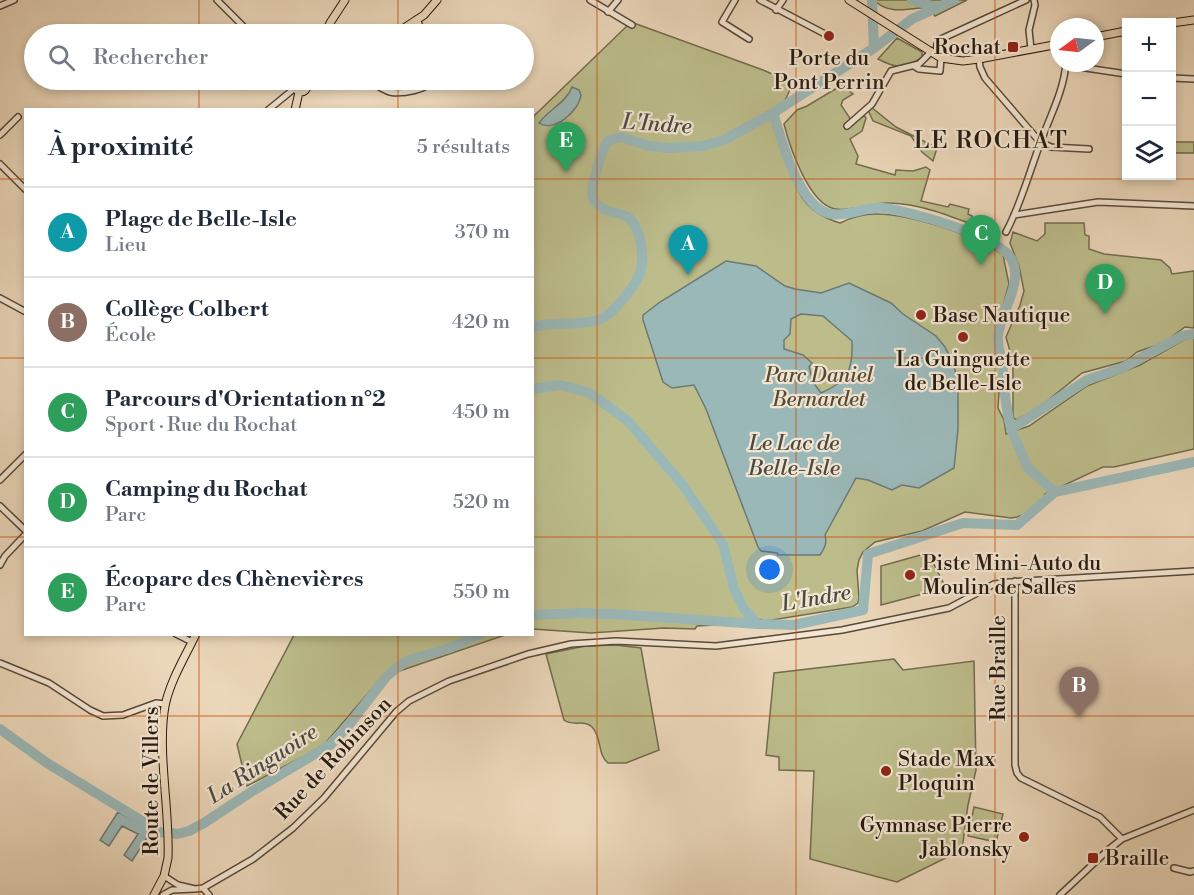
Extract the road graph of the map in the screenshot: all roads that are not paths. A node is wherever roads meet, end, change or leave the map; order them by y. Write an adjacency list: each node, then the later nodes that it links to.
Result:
1 (14, 0): 13 (street)
2 (217, 0): 19 (street)
3 (345, 0): 20 (main road)
4 (437, 0): 16 (main road)
5 (590, 0): 15 (street)
6 (618, 0): 15 (street)
7 (735, 0): 27 (street)
8 (760, 0): 14 (street)
9 (783, 0): 14 (street)
10 (1026, 0): 30 (street)
11 (1034, 0): 29 (street)
12 (852, 2): 30 (main road)
13 (0, 6)
14 (776, 10): 25 (street)
15 (608, 12): 23 (street)
16 (417, 19): 21 (main road); 22 (street)
17 (1194, 20): 18 (main road)
18 (1176, 22)
19 (241, 24)
20 (330, 24)
21 (410, 24)
22 (419, 24)
23 (632, 25)
24 (1122, 32): 26 (main road)
25 (825, 34)
26 (1104, 35)
27 (748, 39)
28 (1050, 46): 29 (main road)
29 (1031, 49): 30 (main road); 31 (main road)
30 (936, 54): 31 (main road); 32 (street); 32 (street)
31 (979, 59): 47 (street)
32 (914, 66): 45 (street)
33 (1104, 70): 35 (street)
34 (1064, 72): 47 (street)
35 (1122, 73)
36 (1176, 78): 37 (street)
37 (1194, 79)
38 (293, 90): 42 (street)
39 (300, 90): 43 (main road)
40 (384, 90): 41 (street)
41 (410, 90)
42 (271, 108)
43 (296, 108)
44 (18, 117): 46 (street)
45 (846, 126)
46 (0, 135)
47 (1040, 142): 48 (street); 52 (street)
48 (1089, 149)
49 (0, 164): 50 (street)
50 (24, 188)
51 (1194, 206): 52 (street)
52 (1014, 215): 53 (street)
53 (1006, 232)
54 (0, 298): 55 (street)
55 (24, 311)
56 (24, 456): 57 (street)
57 (0, 480)
58 (0, 506): 59 (street)
59 (24, 530)
60 (24, 534): 61 (street)
61 (0, 565)
62 (1194, 571): 63 (street, Rue de Robinson)
63 (1015, 581): 68 (street, Rue Braille); 72 (street, Rue de Robinson)
64 (194, 638): 66 (main road, Route de Villers)
65 (0, 663): 66 (street)
66 (165, 704): 71 (main road, Route de Villers)
67 (1194, 810): 68 (street)
68 (1122, 839): 78 (street)
69 (1174, 867): 70 (street)
70 (1194, 870)
71 (163, 879): 73 (street); 74 (street); 75 (main road, Route de Villers)
72 (202, 888): 74 (street, Rue de Robinson); 77 (street)
73 (172, 890): 74 (street, Rue de Robinson); 76 (street, Rue de Robinson)
74 (195, 890)
75 (154, 895)
76 (163, 895)
77 (208, 895)
78 (1060, 895)

